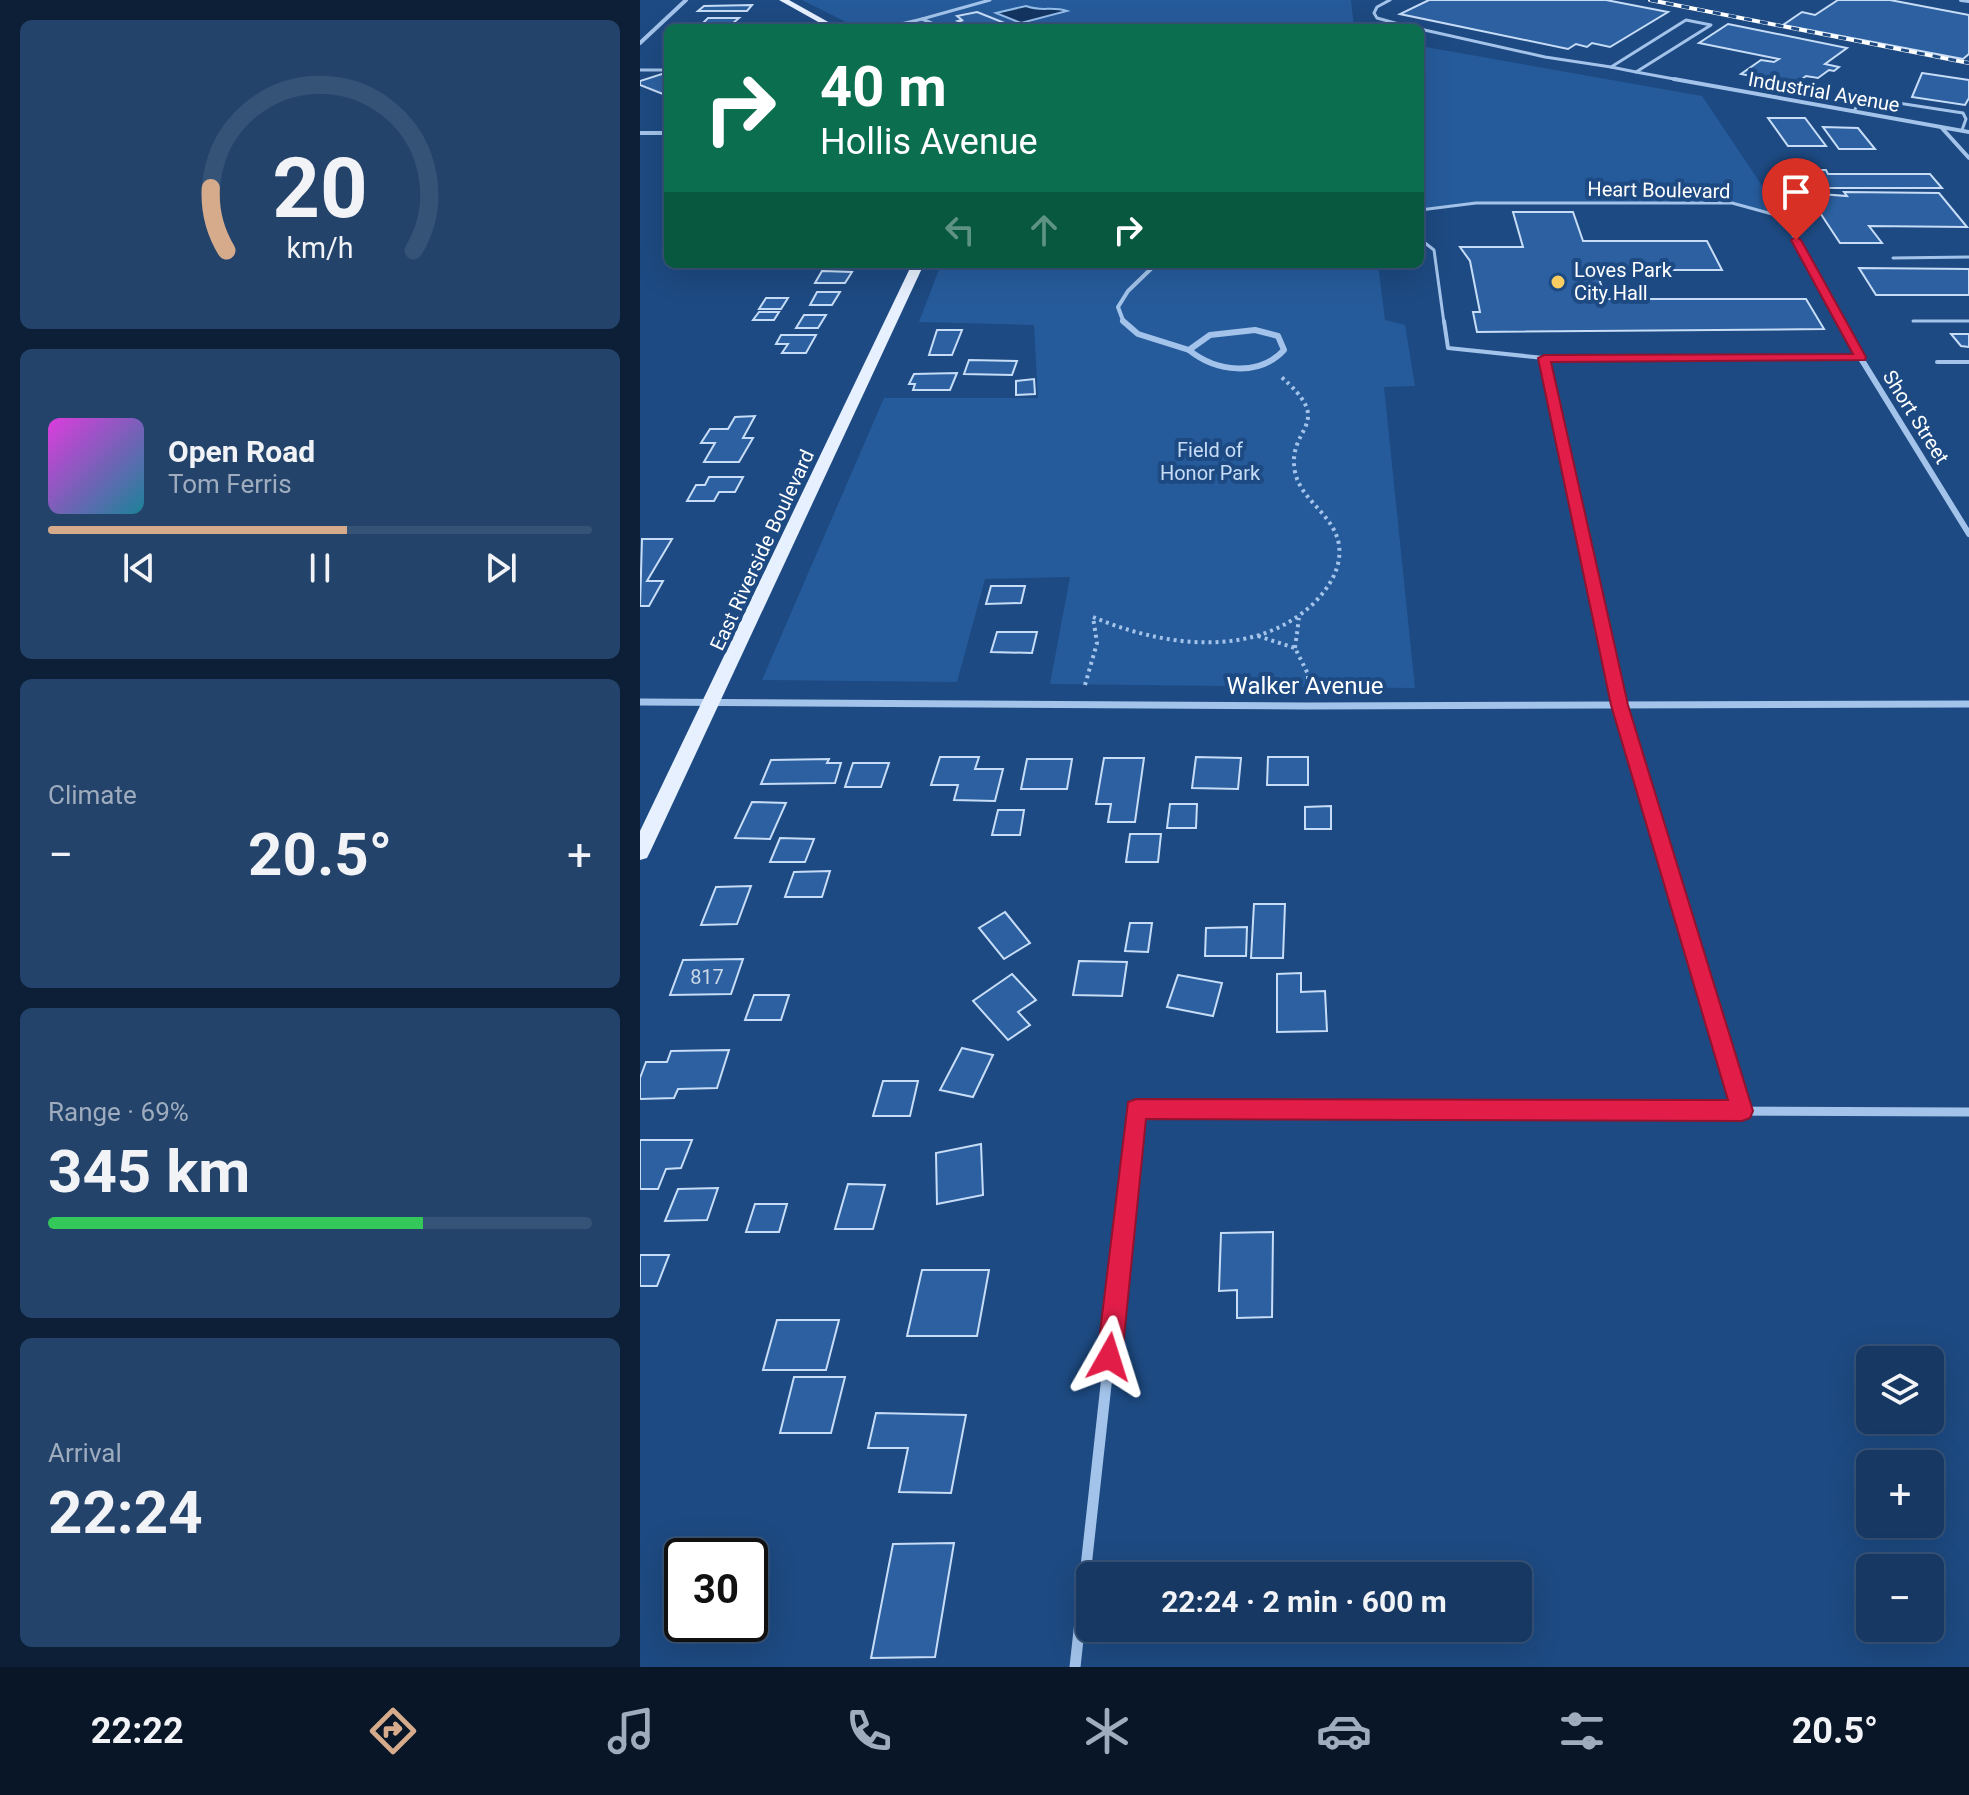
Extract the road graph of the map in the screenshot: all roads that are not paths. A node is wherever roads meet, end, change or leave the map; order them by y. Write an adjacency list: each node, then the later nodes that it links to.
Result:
1 (694, 0): 7 (street)
2 (783, 0): 9 (main road)
3 (990, 0): 8 (lane)
4 (1390, 0): 12 (lane)
5 (1961, 0): 6 (street)
6 (1969, 1)
7 (684, 2): 14 (street)
8 (922, 19): 10 (lane); 11 (lane)
9 (828, 24)
10 (901, 24)
11 (933, 24)
12 (1399, 24)
13 (1424, 30): 15 (lane)
14 (642, 40)
15 (1611, 67): 18 (lane); 18 (lane)
16 (640, 70): 17 (lane)
17 (664, 70)
18 (1635, 72): 19 (lane)
19 (1674, 79): 20 (street, Industrial Avenue)
20 (1854, 111): 22 (lane); 23 (street, Industrial Avenue)
21 (1969, 112): 22 (lane)
22 (1963, 113): 24 (lane)
23 (1941, 127): 24 (street, Industrial Avenue); 28 (street)
24 (1962, 130): 25 (street, Industrial Avenue)
25 (1969, 132)
26 (640, 133): 27 (street)
27 (664, 133)
28 (1969, 158)
29 (1424, 210): 38 (lane, Heart Boulevard)
30 (1424, 242): 39 (lane)
31 (1969, 257): 32 (lane)
32 (1893, 258)
33 (916, 268): 44 (main road, East Riverside Boulevard)
34 (1152, 268): 37 (street)
35 (1913, 321): 36 (lane)
36 (1969, 321)
37 (1189, 350): 37 (street)
38 (1860, 357): 39 (lane); 42 (street, Short Street)
39 (1544, 358): 46 (street)
40 (1937, 362): 41 (lane)
41 (1969, 362)
42 (1969, 534)
43 (640, 702): 44 (street, Walker Avenue)
44 (714, 702): 46 (street, Walker Avenue); 47 (main road, East Riverside Boulevard)
45 (1969, 704): 46 (street, Walker Avenue)
46 (1620, 705): 48 (street)
47 (640, 852)
48 (1742, 1111): 49 (street); 50 (street)
49 (1969, 1112)
50 (1075, 1667)

